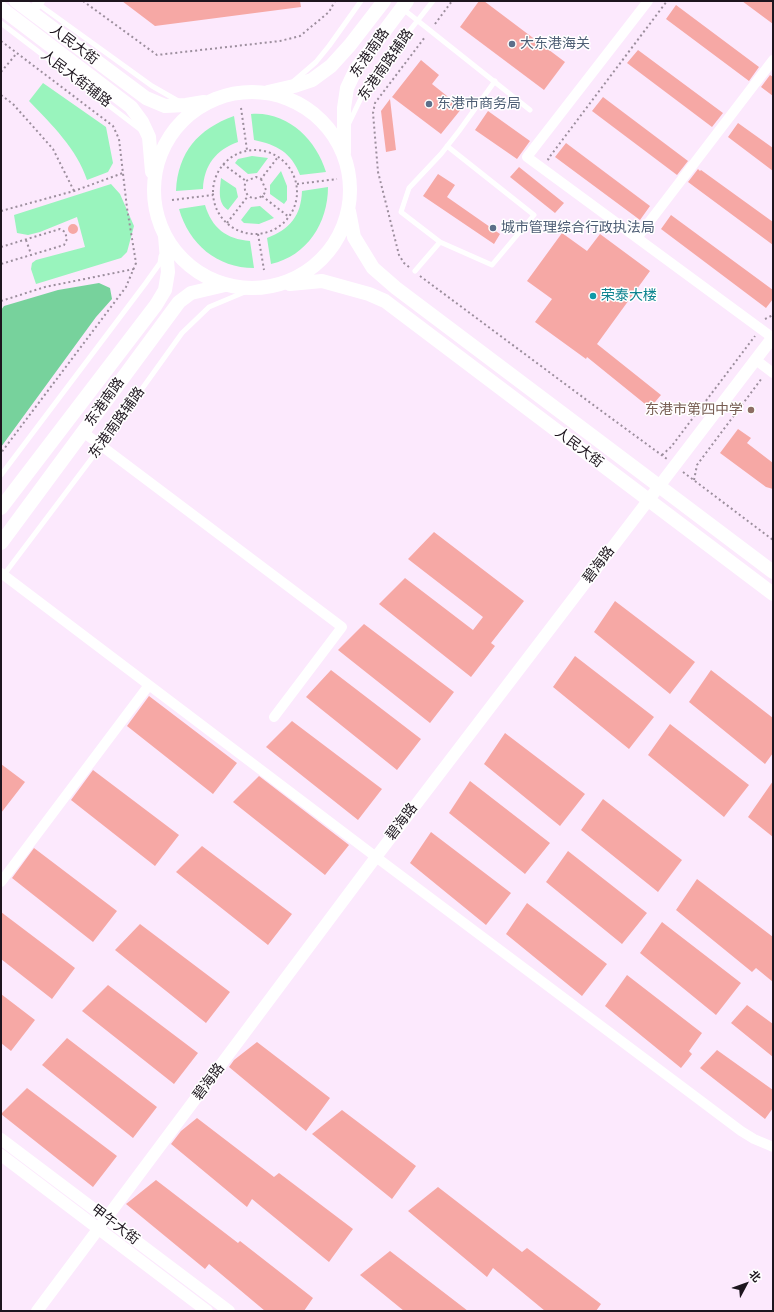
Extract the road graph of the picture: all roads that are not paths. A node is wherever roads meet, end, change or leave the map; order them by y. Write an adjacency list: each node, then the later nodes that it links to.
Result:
1 (16, 1): 6 (main road, 人民大街)
2 (361, 1): 13 (lane)
3 (384, 1): 13 (main road, 东港南路)
4 (433, 1): 9 (lane, 东港南路辅路)
5 (648, 1): 25 (street)
6 (36, 4): 16 (lane); 16 (main road, 人民大街)
7 (405, 4): 9 (lane); 18 (main road, 东港南路)
8 (1, 8): 19 (main road)
9 (418, 21): 12 (lane); 18 (lane, 东港南路辅路)
10 (1, 22): 19 (lane, 人民大街辅路)
11 (773, 60): 25 (street)
12 (495, 81): 17 (lane); 20 (lane)
13 (285, 88): 14 (main road, 东港南路)
14 (264, 93): 15 (main road); 21 (main road)
15 (212, 100): 16 (main road, 人民大街); 22 (main road)
16 (186, 105)
17 (530, 110)
18 (344, 133): 21 (main road, 东港南路)
19 (149, 137): 22 (main road)
20 (447, 146): 26 (lane); 26 (lane)
21 (344, 158): 23 (main road)
22 (154, 185): 24 (main road)
23 (348, 210): 29 (main road); 37 (main road, 人民大街)
24 (165, 236): 28 (main road); 36 (lane); 39 (main road, 东港南路)
25 (637, 238): 31 (street)
26 (440, 242): 27 (lane)
27 (415, 271)
28 (225, 285): 30 (main road); 34 (main road, 东港南路)
29 (278, 285): 30 (main road); 38 (main road, 人民大街)
30 (252, 288): 35 (lane, 东港南路辅路)
31 (773, 337): 32 (street, 碧海路)
32 (756, 360): 33 (street); 37 (street, 碧海路)
33 (771, 371)
34 (83, 432): 35 (street); 40 (main road, 东港南路)
35 (101, 446): 42 (lane, 东港南路辅路); 45 (street)
36 (1, 475)
37 (659, 486): 38 (street, 碧海路); 41 (main road, 人民大街)
38 (649, 500): 43 (main road, 人民大街); 46 (street, 碧海路)
39 (1, 508)
40 (1, 543)
41 (773, 572)
42 (2, 575): 44 (street)
43 (773, 594)
44 (149, 685): 46 (street); 47 (street)
45 (274, 717)
46 (376, 857): 49 (street); 51 (street, 碧海路)
47 (1, 882)
48 (1, 1139): 51 (street, 甲午大街)
49 (773, 1147)
50 (1, 1155): 52 (street, 甲午大街)
51 (107, 1218): 52 (street, 碧海路); 55 (street, 甲午大街)
52 (99, 1229): 53 (street, 碧海路); 54 (street, 甲午大街)
53 (37, 1311)
54 (207, 1311)
55 (229, 1311)

